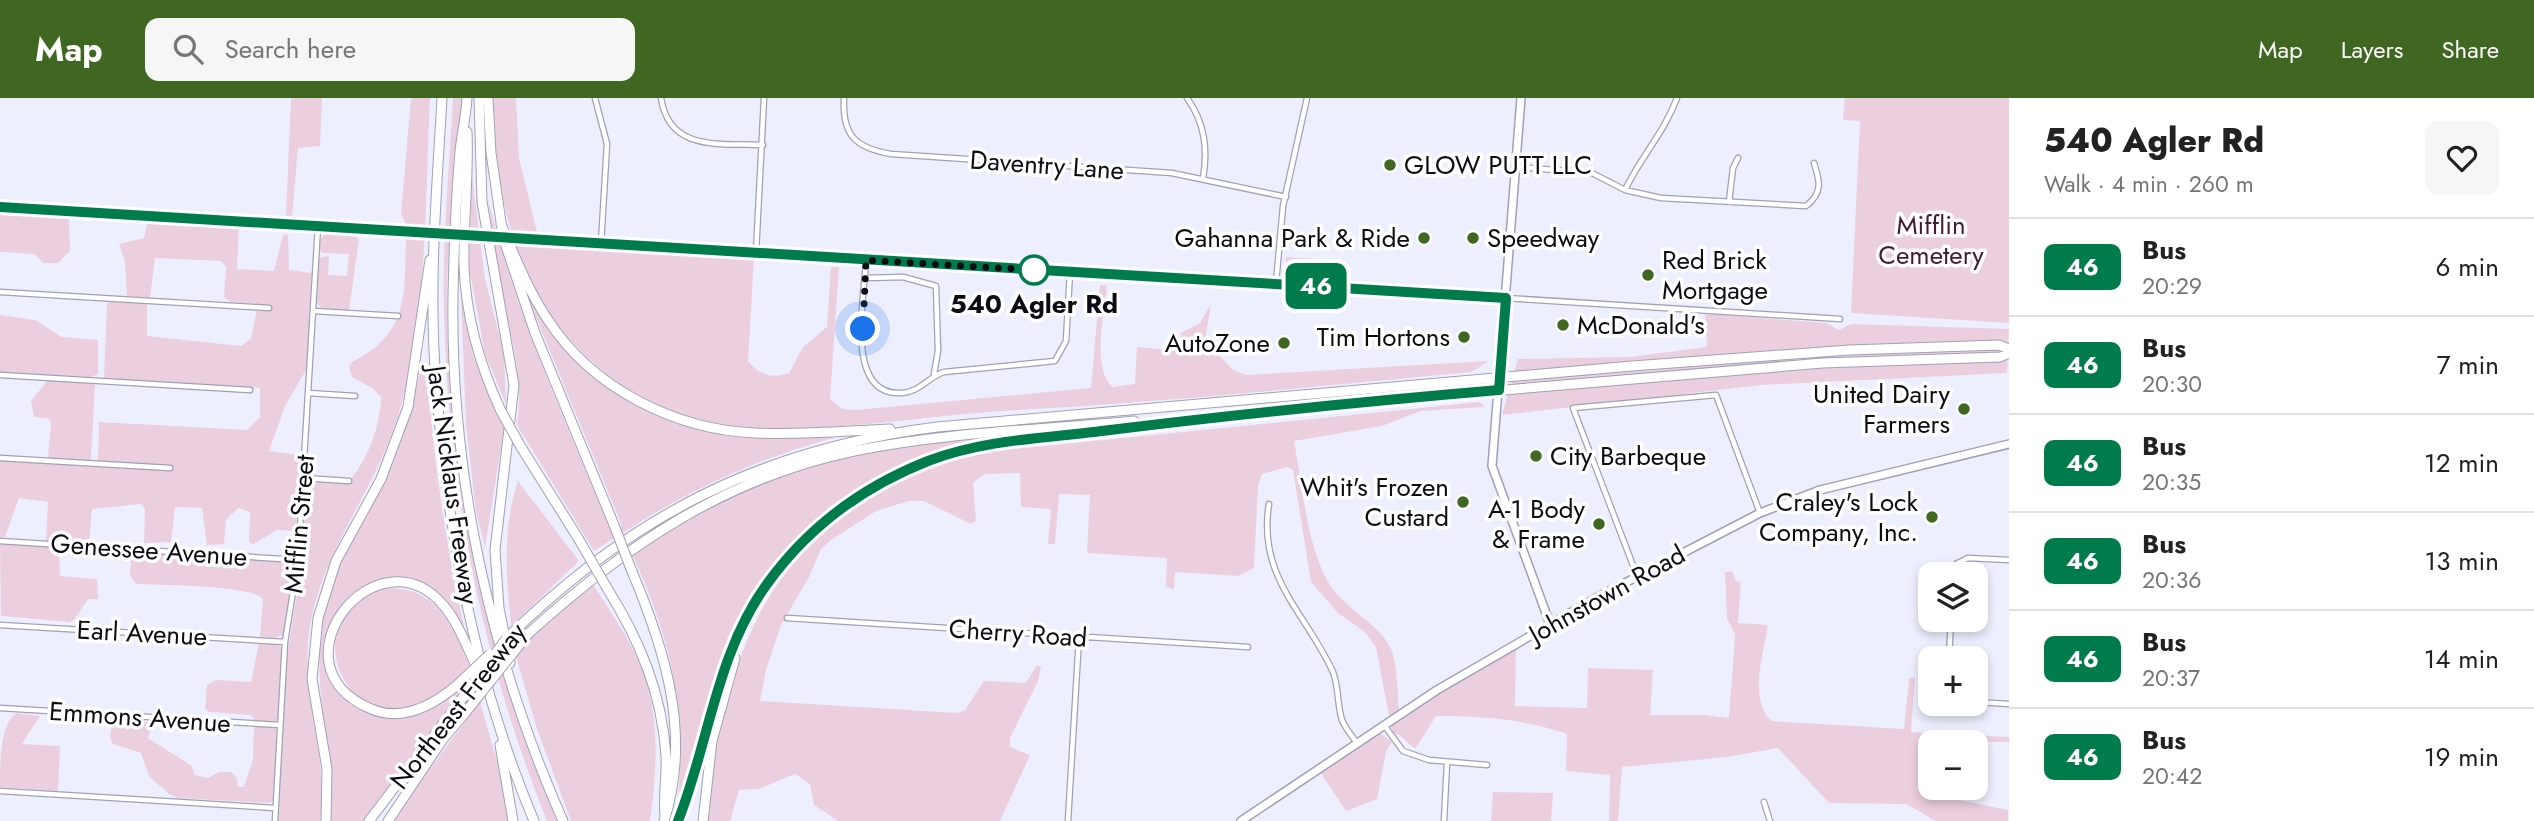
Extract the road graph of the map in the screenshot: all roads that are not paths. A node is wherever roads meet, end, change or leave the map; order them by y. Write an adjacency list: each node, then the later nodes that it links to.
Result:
1 (442, 98): 25 (highway, Jack Nicklaus Freeway)
2 (467, 98): 13 (highway, Jack Nicklaus Freeway)
3 (479, 98): 68 (highway)
4 (488, 98): 23 (highway)
5 (595, 98): 26 (street)
6 (661, 98): 14 (street)
7 (764, 98): 14 (street)
8 (844, 98): 18 (street, Daventry Lane)
9 (1186, 98): 18 (street)
10 (1307, 98): 20 (street)
11 (1521, 98): 17 (main road)
12 (1677, 98): 19 (street)
13 (466, 116): 68 (highway, Jack Nicklaus Freeway); 82 (highway, bridge)
14 (763, 145): 27 (street)
15 (1738, 158): 21 (street)
16 (1814, 163): 21 (street)
17 (1517, 167): 19 (street); 33 (main road)
18 (1203, 179): 20 (street, Daventry Lane)
19 (1625, 190): 21 (street)
20 (1286, 197): 31 (street)
21 (1729, 202)
22 (0, 206): 24 (main road)
23 (501, 224): 47 (highway); 82 (highway, bridge)
24 (318, 226): 26 (main road, bridge); 35 (street, Mifflin Street)
25 (434, 241): 69 (highway, Jack Nicklaus Freeway); 84 (highway)
26 (601, 244): 27 (main road)
27 (756, 253): 28 (main road)
28 (866, 260): 29 (main road); 30 (street)
29 (1070, 272): 31 (main road); 40 (street)
30 (866, 278): 40 (street); 40 (street)
31 (1276, 283): 33 (main road)
32 (0, 292): 34 (street)
33 (1506, 298): 37 (street); 41 (main road)
34 (270, 308)
35 (313, 311): 36 (street); 44 (street, Mifflin Street)
36 (398, 316)
37 (1840, 319)
38 (2009, 351): 41 (highway, Northeast Freeway); 43 (highway)
39 (0, 375): 42 (street)
40 (934, 375)
41 (1500, 376): 43 (main road); 47 (highway, Northeast Freeway)
42 (250, 390)
43 (1499, 390): 46 (highway); 61 (main road)
44 (308, 393): 45 (street); 51 (street, Mifflin Street)
45 (355, 396)
46 (1202, 419): 63 (highway); 86 (highway, bridge)
47 (937, 427): 65 (highway, Northeast Freeway)
48 (2009, 444): 54 (main road, Johnstown Road)
49 (0, 458): 50 (street)
50 (170, 468)
51 (303, 478): 52 (street); 56 (street, Mifflin Street)
52 (349, 481)
53 (1269, 504): 76 (street)
54 (1760, 513): 59 (main road, Johnstown Road); 59 (street)
55 (0, 541): 56 (street, Genessee Avenue)
56 (298, 560): 66 (street, Mifflin Street)
57 (2009, 560): 58 (street)
58 (1959, 562)
59 (1637, 576): 61 (main road, Johnstown Road)
60 (787, 618): 64 (street, Cherry Road)
61 (1550, 624): 75 (main road, Johnstown Road)
62 (0, 625): 66 (street, Earl Avenue)
63 (741, 628): 90 (highway); 91 (highway)
64 (1079, 637): 67 (street, Cherry Road); 92 (street)
65 (506, 639): 69 (highway, bridge); 85 (highway, Northeast Freeway, bridge)
66 (285, 642): 74 (street, Mifflin Street)
67 (1248, 647)
68 (512, 685): 89 (highway, Jack Nicklaus Freeway)
69 (489, 692): 73 (highway, Jack Nicklaus Freeway)
70 (1988, 703): 71 (street)
71 (2009, 704)
72 (0, 708): 74 (street, Emmons Avenue)
73 (495, 715): 87 (highway); 88 (highway, Jack Nicklaus Freeway)
74 (280, 725): 81 (street, Mifflin Street)
75 (1384, 725): 76 (main road, Johnstown Road); 77 (street)
76 (1357, 743): 93 (main road, Johnstown Road)
77 (1447, 763): 78 (street); 94 (street)
78 (1488, 765)
79 (0, 791): 81 (street)
80 (1764, 802): 95 (street)
81 (275, 808): 83 (street, Mifflin Street)
82 (664, 819)
83 (275, 821)
84 (326, 821)
85 (369, 821)
86 (388, 821)
87 (513, 821)
88 (534, 821)
89 (563, 821)
90 (678, 821)
91 (703, 821)
92 (1068, 821)
93 (1241, 821)
94 (1444, 821)
95 (1770, 821)

